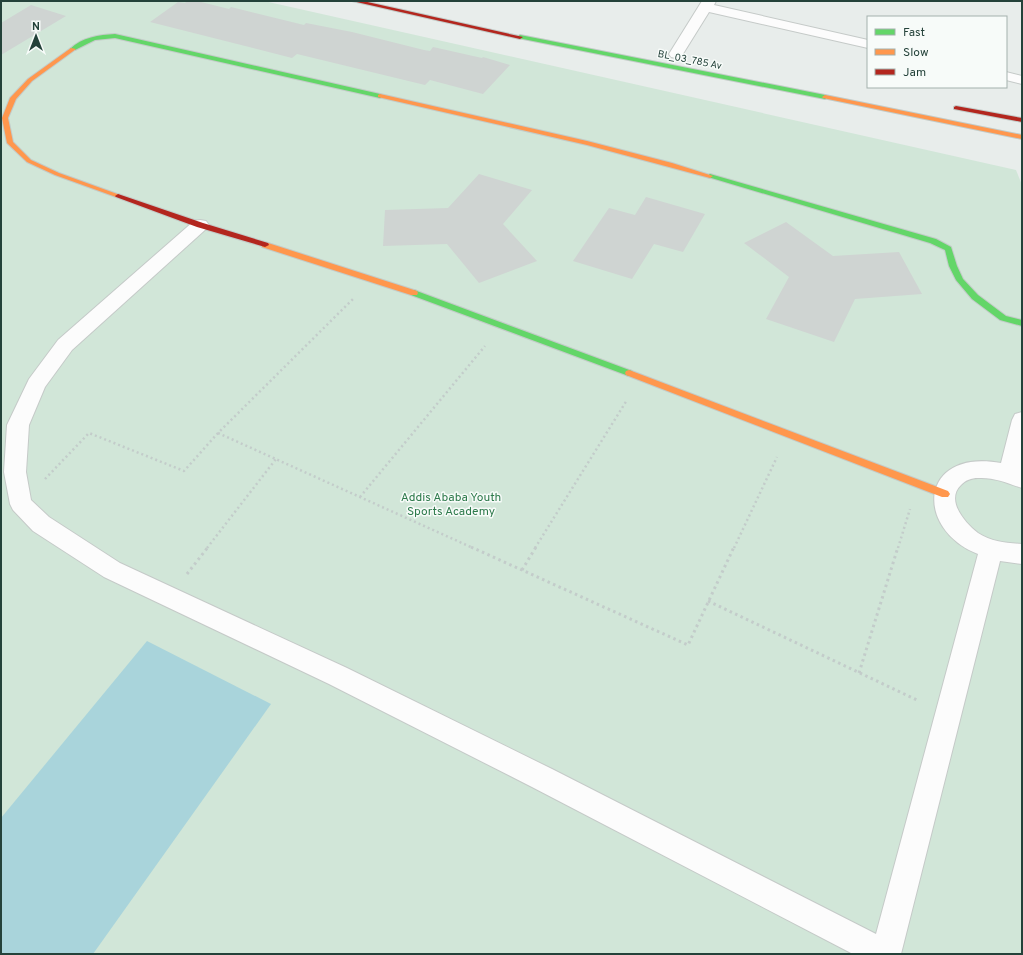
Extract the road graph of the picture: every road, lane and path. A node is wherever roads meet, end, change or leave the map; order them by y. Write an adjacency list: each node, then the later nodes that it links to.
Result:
1 (355, 1): 2 (street, BL_03_785 Av)
2 (383, 4): 10 (street, BL_03_785 Av)
3 (708, 4): 4 (street); 5 (street)
4 (867, 44)
5 (676, 54)
6 (1007, 76): 7 (street)
7 (1022, 80)
8 (945, 106): 9 (street)
9 (1022, 120)
10 (1022, 137)
11 (200, 225): 12 (street); 13 (street); 24 (street)
12 (373, 280): 14 (street); 17 (path)
13 (1022, 323)
14 (502, 326): 15 (street); 23 (path)
15 (641, 378): 18 (street); 27 (path)
16 (1022, 420): 20 (street)
17 (218, 433): 19 (path); 24 (path)
18 (787, 436): 21 (street); 29 (path)
19 (276, 459): 23 (path); 28 (path)
20 (1016, 476): 22 (street)
21 (918, 484): 22 (street); 30 (path)
22 (945, 494): 25 (street)
23 (360, 497): 27 (path)
24 (21, 504): 28 (street)
25 (991, 550): 26 (street); 31 (street)
26 (1022, 554)
27 (522, 570): 29 (path)
28 (170, 596): 32 (street)
29 (708, 601): 30 (path)
30 (859, 673): 31 (path)
31 (949, 715): 32 (street)
32 (885, 954)

